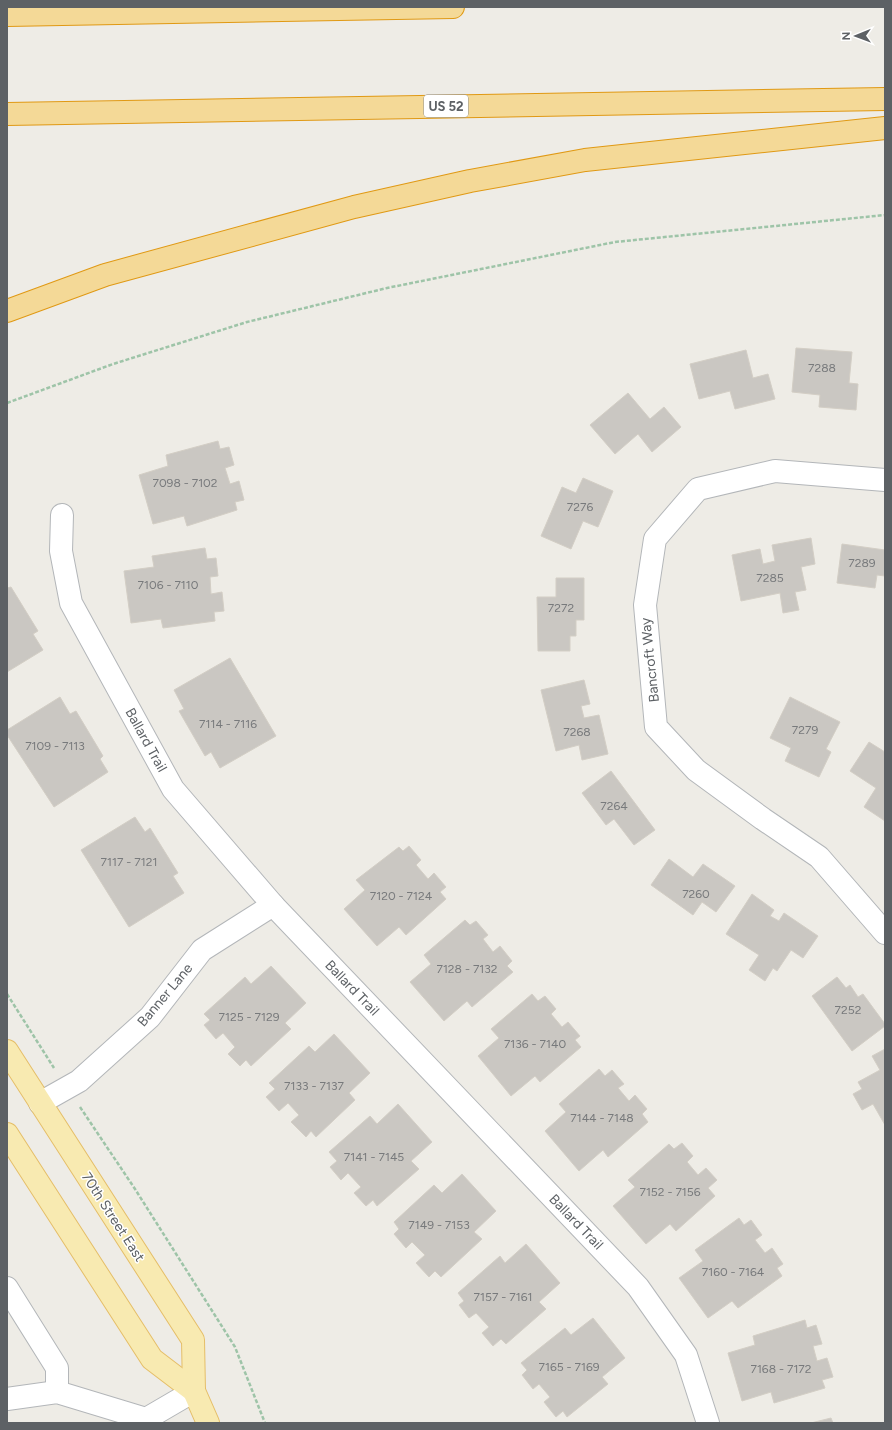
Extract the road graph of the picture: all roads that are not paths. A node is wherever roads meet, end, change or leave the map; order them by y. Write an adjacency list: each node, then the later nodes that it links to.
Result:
1 (453, 7): 2 (highway)
2 (7, 15)
3 (885, 99): 4 (highway, US 52)
4 (7, 114)
5 (885, 128): 6 (highway)
6 (7, 310)
7 (885, 480): 10 (street, Bancroft Way)
8 (62, 515): 9 (street, Ballard Trail)
9 (273, 905): 12 (street, Banner Lane); 20 (street, Ballard Trail)
10 (885, 933)
11 (7, 1051): 12 (main road, 70th Street East)
12 (40, 1103): 15 (main road, 70th Street East)
13 (7, 1134): 15 (main road)
14 (7, 1288): 16 (street)
15 (194, 1390): 18 (street); 19 (main road, 70th Street East)
16 (57, 1392): 17 (street); 18 (street)
17 (7, 1399)
18 (145, 1421)
19 (208, 1423)
20 (708, 1423)

